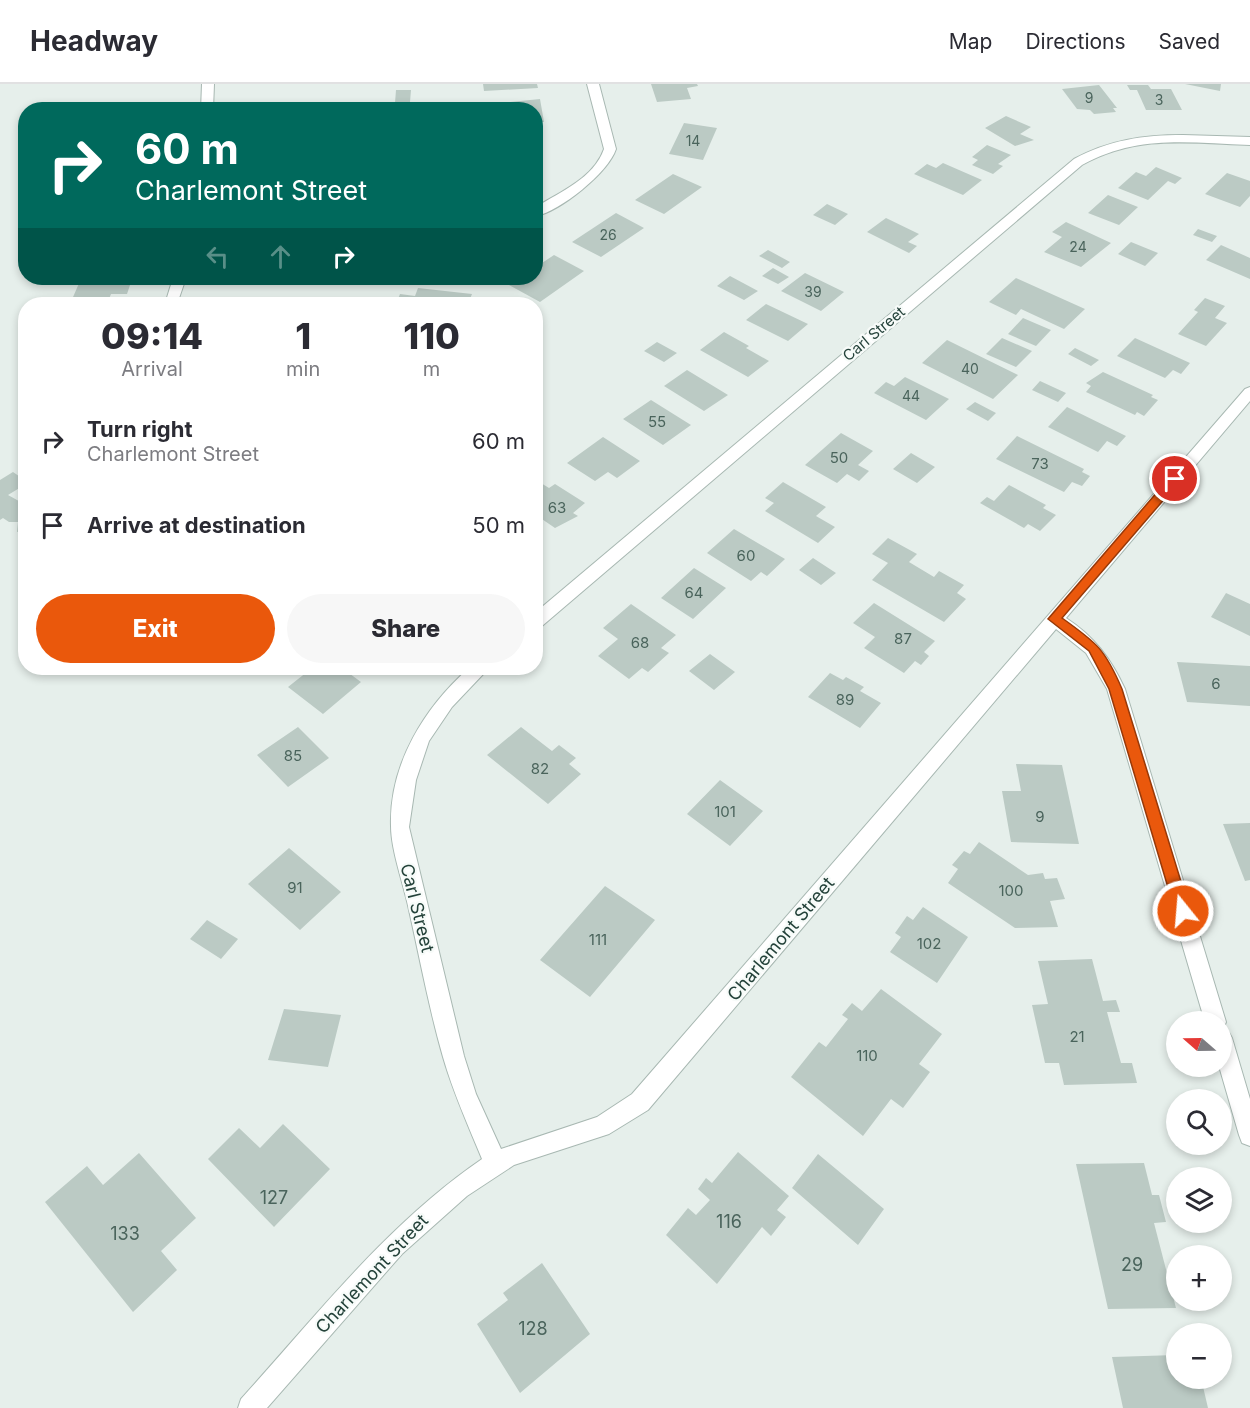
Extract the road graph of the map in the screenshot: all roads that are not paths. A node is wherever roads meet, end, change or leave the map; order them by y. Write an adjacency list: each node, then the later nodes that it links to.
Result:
1 (208, 84): 3 (street)
2 (593, 84): 5 (street)
3 (207, 102)
4 (1250, 141): 7 (street, Carl Street)
5 (543, 207)
6 (1250, 392): 8 (street, Charlemont Street)
7 (543, 615)
8 (1054, 619): 10 (street); 13 (street, Charlemont Street)
9 (473, 675): 13 (street, Carl Street)
10 (1213, 1011)
11 (1232, 1075): 12 (street)
12 (1250, 1135)
13 (495, 1164): 14 (street, Charlemont Street)
14 (250, 1408)

